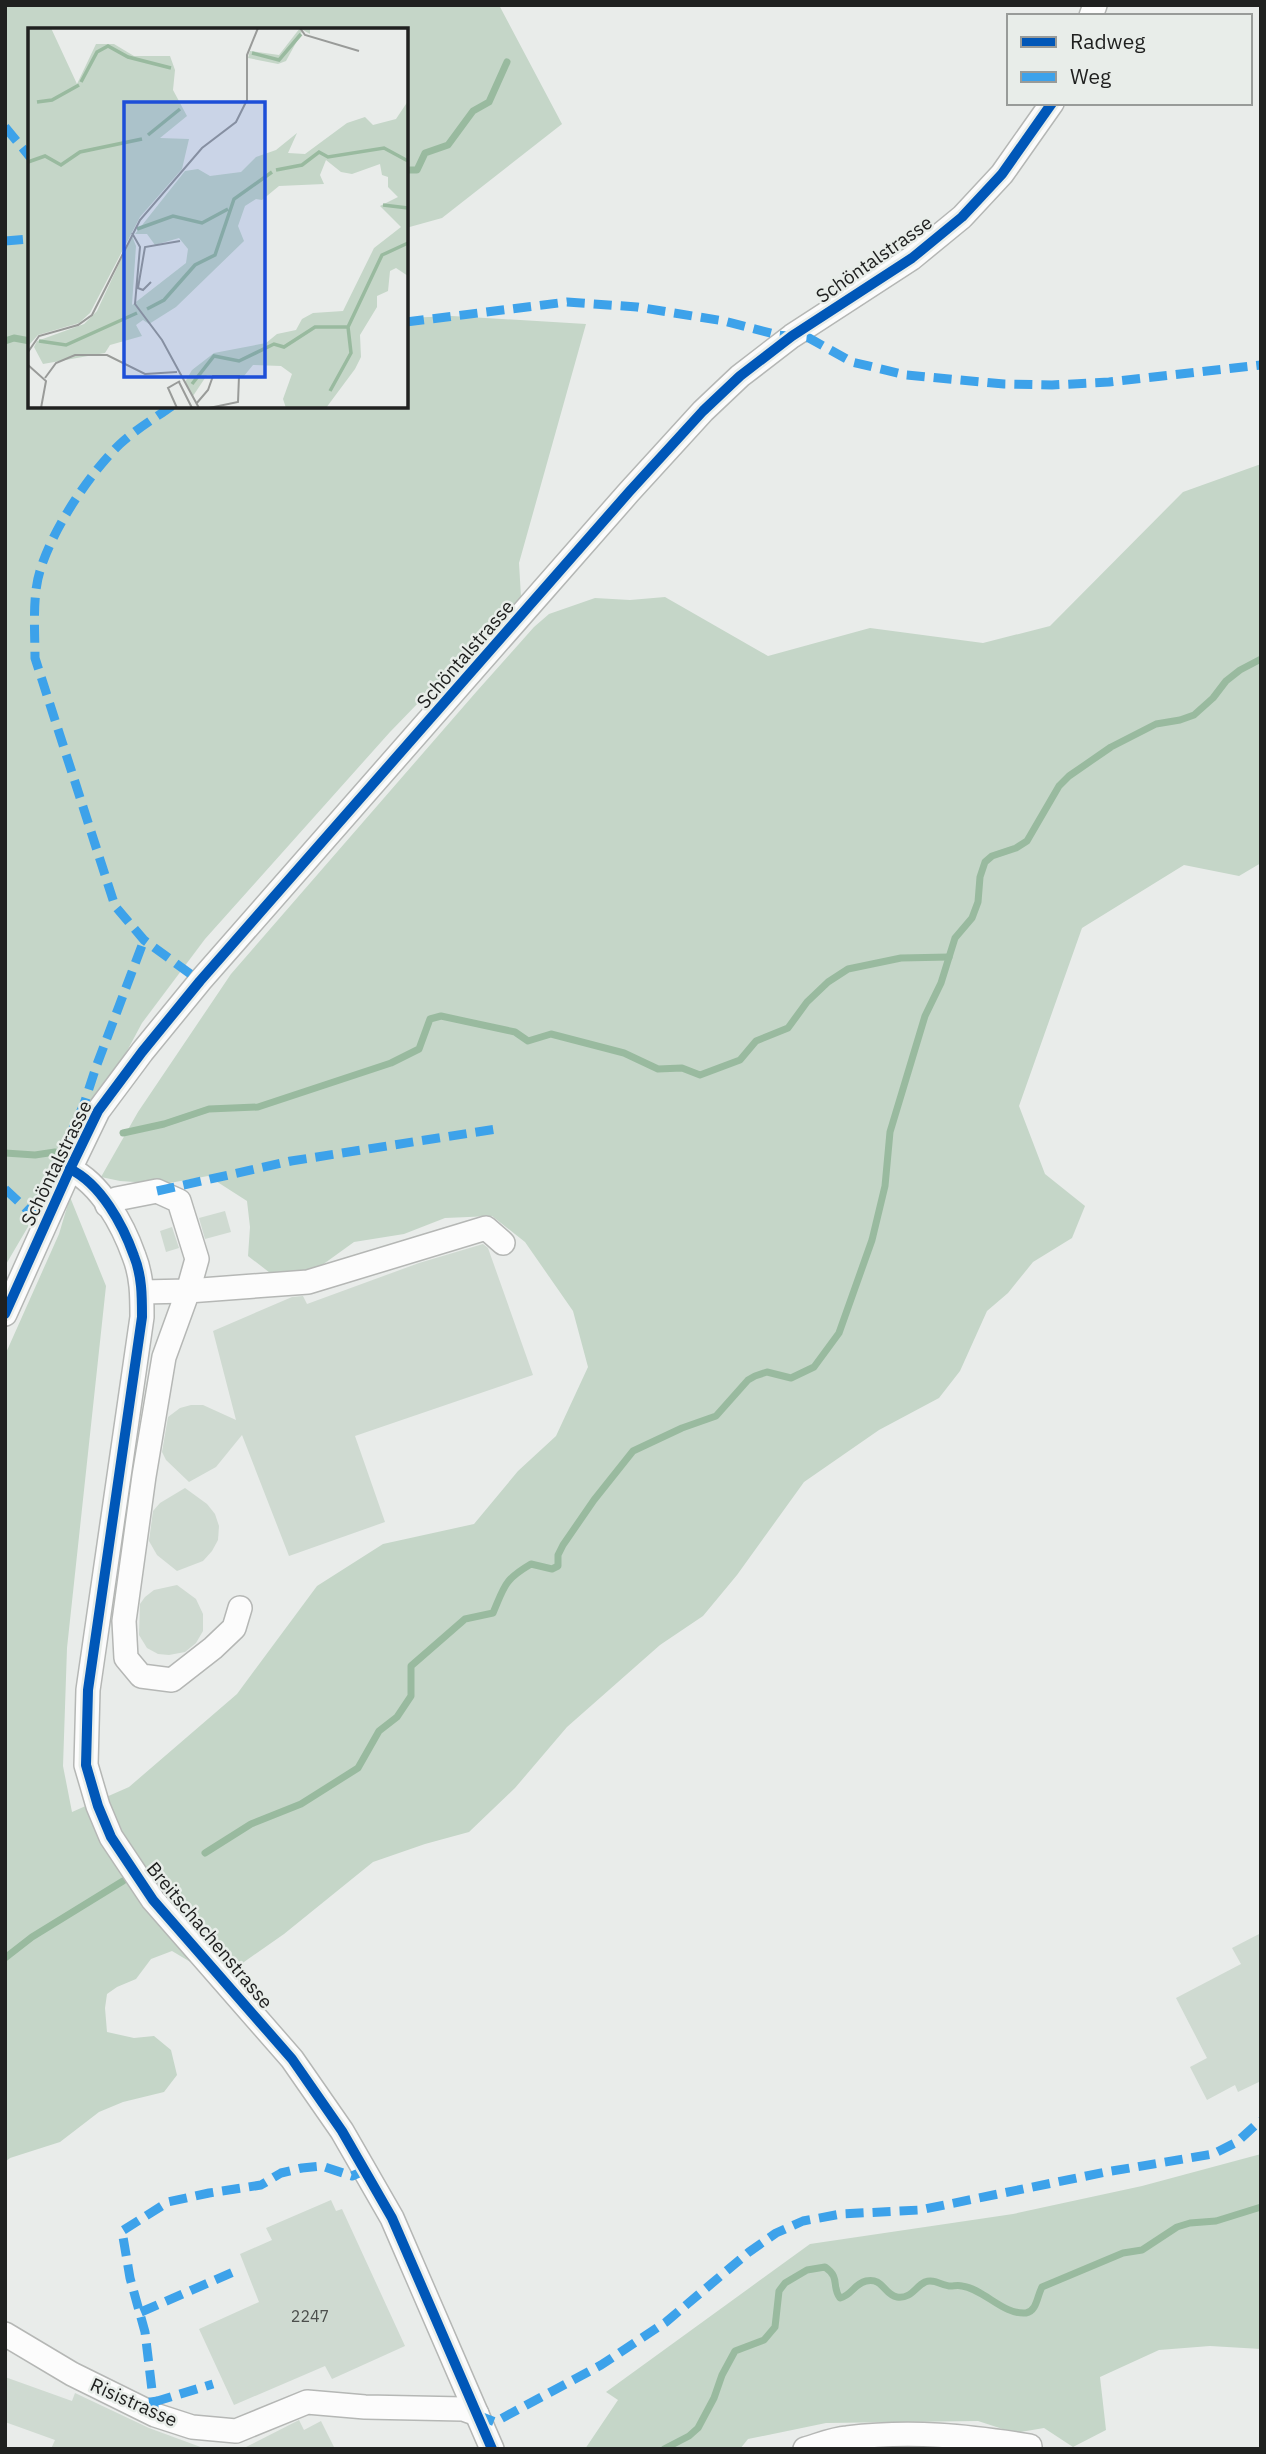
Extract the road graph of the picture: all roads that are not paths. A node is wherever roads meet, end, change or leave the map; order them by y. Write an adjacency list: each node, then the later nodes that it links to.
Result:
1 (1051, 105): 2 (street, Schöntalstrasse)
2 (69, 1169): 3 (street, Breitschachenstrasse); 7 (street, Schöntalstrasse)
3 (107, 1205): 5 (street, Breitschachenstrasse); 6 (street)
4 (503, 1243): 6 (street)
5 (142, 1292): 6 (street); 10 (street, Breitschachenstrasse)
6 (188, 1292): 8 (street)
7 (5, 1314)
8 (240, 1608)
9 (5, 2333): 10 (street, Risistrasse)
10 (477, 2414): 11 (street, Breitschachenstrasse)
11 (492, 2449)
12 (805, 2449): 13 (street)
13 (1030, 2449)

